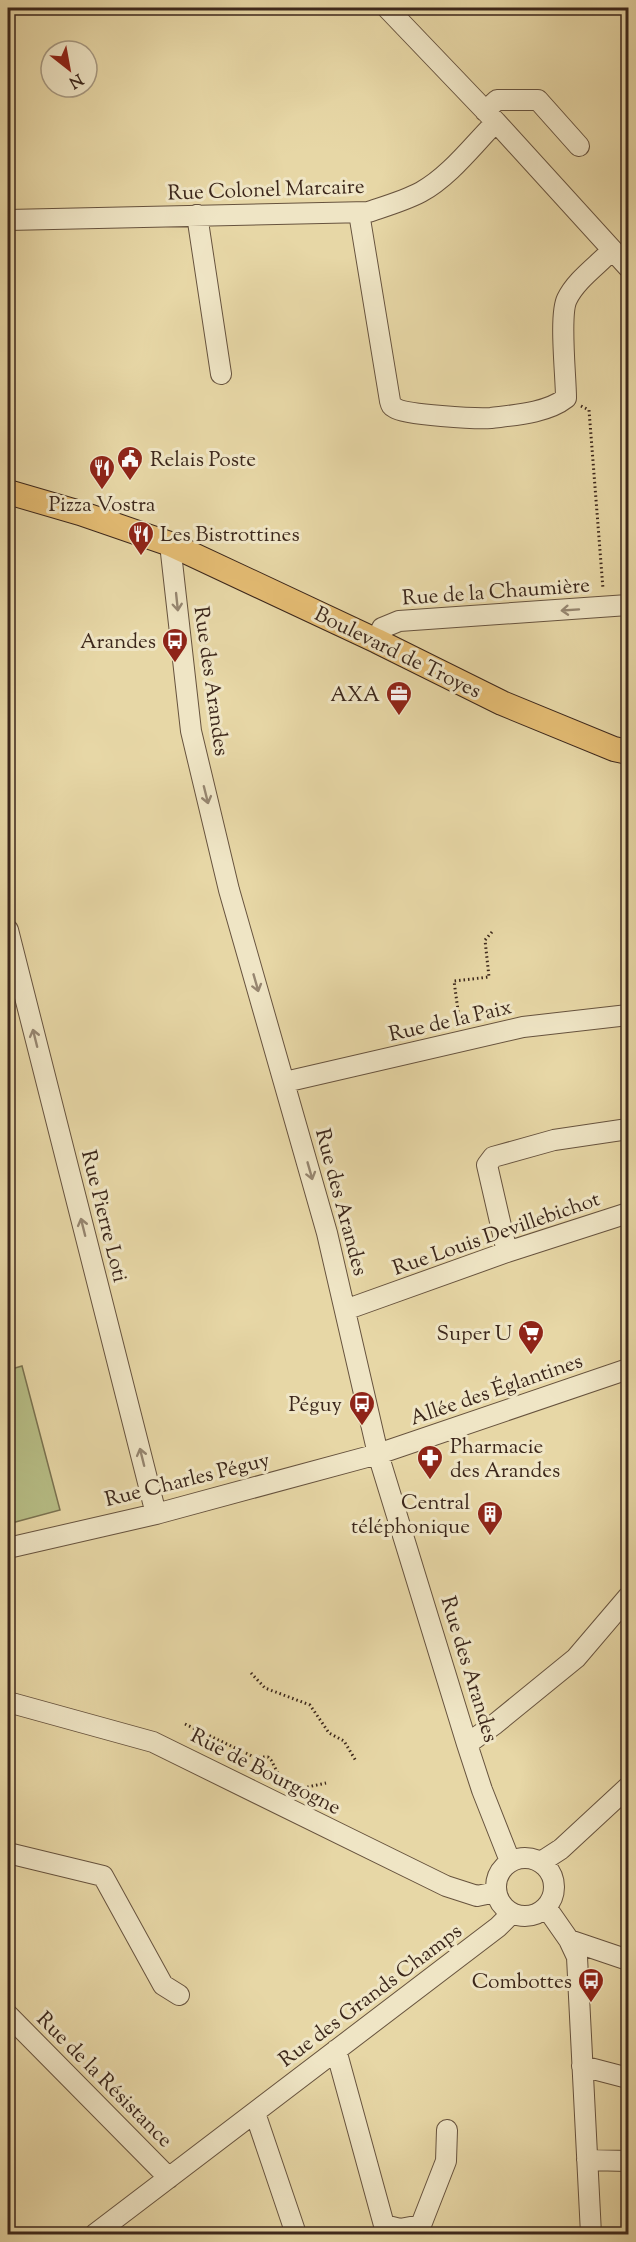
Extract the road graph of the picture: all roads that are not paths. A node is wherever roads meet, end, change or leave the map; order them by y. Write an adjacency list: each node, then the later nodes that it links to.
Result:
1 (387, 8): 2 (street)
2 (490, 116): 3 (street); 4 (street, Rue Colonel Marcaire); 7 (street)
3 (579, 146)
4 (359, 213): 5 (street, Rue Colonel Marcaire); 7 (street)
5 (197, 216): 6 (street, Rue Colonel Marcaire); 9 (street)
6 (8, 220)
7 (612, 250): 8 (street)
8 (628, 267)
9 (221, 374)
10 (8, 478): 12 (main road)
11 (8, 492): 12 (main road)
12 (80, 513): 13 (main road, Boulevard de Troyes)
13 (170, 544): 15 (main road, Boulevard de Troyes); 19 (street, Rue des Arandes, one-way to 19)
14 (628, 605): 15 (street, Rue de la Chaumière, one-way to 15)
15 (377, 641): 16 (main road, Boulevard de Troyes)
16 (628, 752)
17 (8, 930): 26 (street, Rue Pierre Loti, one-way to 17)
18 (628, 1015): 19 (street, Rue de la Paix)
19 (285, 1082): 23 (street, Rue des Arandes, one-way to 23)
20 (628, 1129): 22 (street)
21 (628, 1213): 22 (street, Rue Louis Devillebichot)
22 (507, 1252): 23 (street, Rue Louis Devillebichot)
23 (345, 1310): 25 (street, Rue des Arandes)
24 (628, 1369): 25 (street, Allée des Églantines)
25 (378, 1454): 26 (street, Rue Charles Péguy); 30 (street, Rue des Arandes)
26 (156, 1514): 27 (street, Rue Charles Péguy)
27 (8, 1548)
28 (628, 1597): 30 (street)
29 (8, 1702): 35 (street, Rue de Bourgogne)
30 (466, 1744): 33 (street, Rue des Arandes)
31 (628, 1787): 34 (street)
32 (8, 1854): 40 (street)
33 (510, 1861): 34 (street); 35 (street)
34 (541, 1862): 36 (street)
35 (496, 1892): 37 (street)
36 (546, 1907): 37 (street); 38 (street)
37 (512, 1913): 42 (street, Rue des Grands Champs)
38 (569, 1940): 39 (street); 43 (street)
39 (628, 1960)
40 (179, 1995)
41 (8, 2015): 49 (street, Rue de la Résistance)
42 (336, 2050): 45 (street, Rue des Grands Champs); 46 (street)
43 (582, 2066): 44 (street); 47 (street)
44 (628, 2078)
45 (255, 2113): 49 (street, Rue des Grands Champs); 51 (street)
46 (447, 2130)
47 (587, 2160): 48 (street); 52 (street)
48 (628, 2161)
49 (169, 2178): 50 (street, Rue des Grands Champs)
50 (95, 2235)
51 (296, 2235)
52 (591, 2235)

